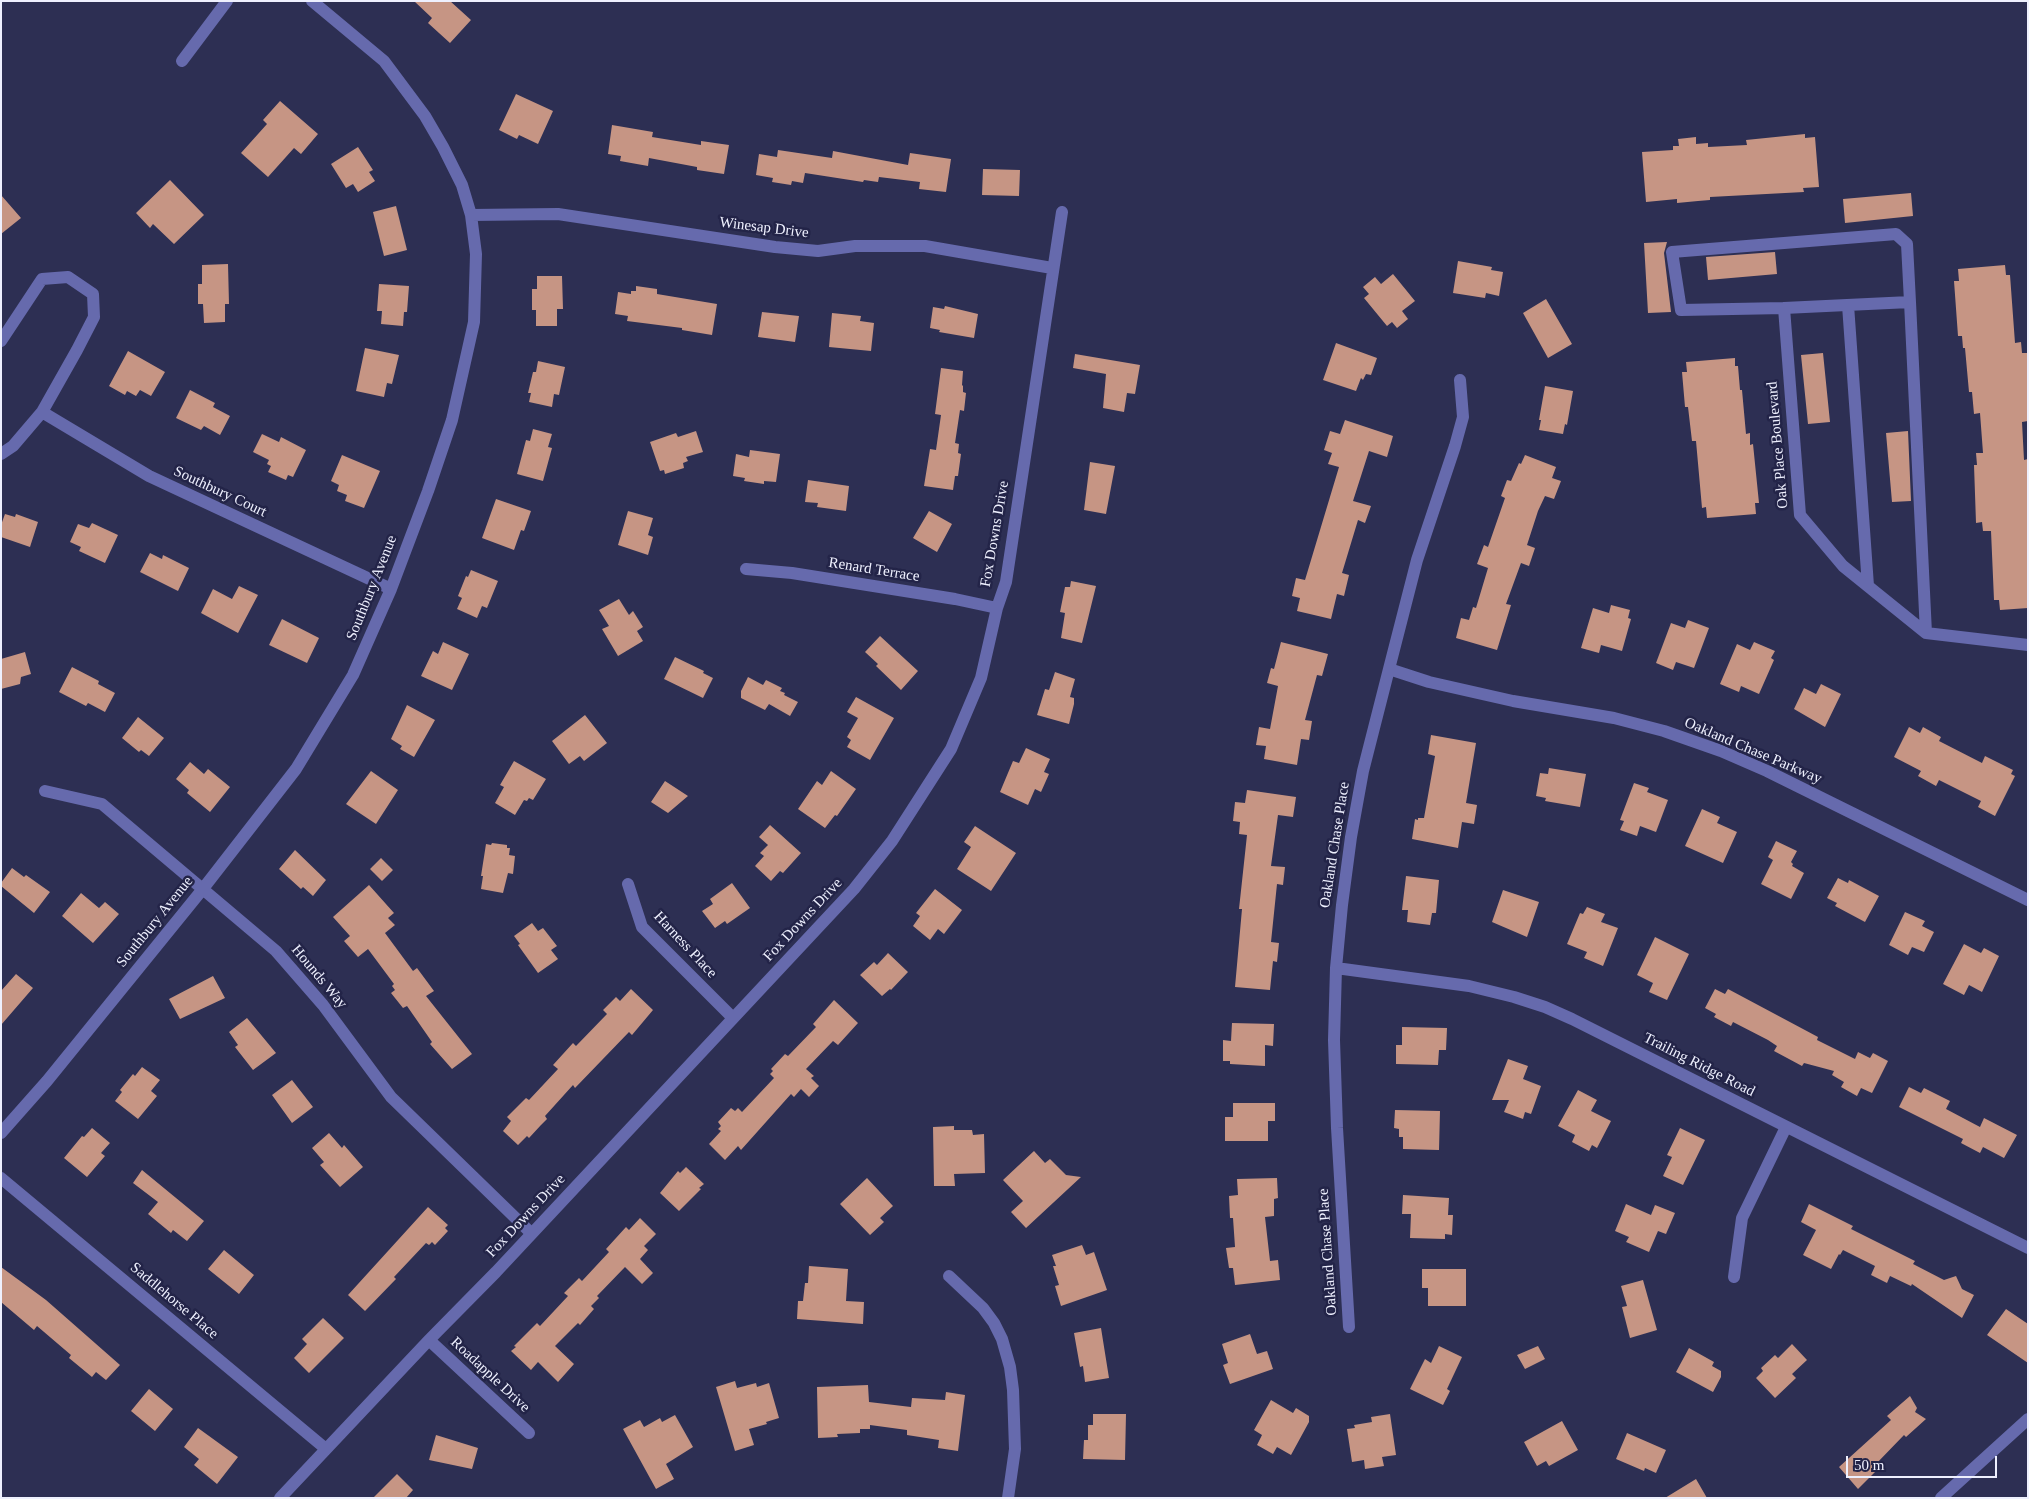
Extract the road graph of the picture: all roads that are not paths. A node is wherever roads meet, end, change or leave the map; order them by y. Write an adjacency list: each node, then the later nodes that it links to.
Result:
1 (227, 1): 3 (street)
2 (312, 1): 5 (street, Southbury Avenue)
3 (182, 61)
4 (1062, 212): 6 (street, Fox Downs Drive)
5 (471, 215): 6 (street, Winesap Drive); 16 (street, Southbury Avenue)
6 (1052, 268): 17 (street, Fox Downs Drive)
7 (1910, 302): 8 (street); 9 (street); 18 (street)
8 (1848, 305): 9 (street); 15 (street)
9 (1784, 308): 15 (street, Oak Place Boulevard)
10 (1, 341): 12 (street)
11 (1460, 380): 20 (street, Oakland Chase Place)
12 (42, 412): 13 (street); 16 (street, Southbury Court)
13 (1, 454)
14 (746, 569): 17 (street, Renard Terrace)
15 (1868, 586): 18 (street, Oak Place Boulevard)
16 (391, 589): 23 (street, Southbury Avenue)
17 (997, 608): 26 (street, Fox Downs Drive)
18 (1926, 633): 19 (street)
19 (2028, 645)
20 (1389, 669): 24 (street, Oakland Chase Parkway); 25 (street, Oakland Chase Place)
21 (45, 791): 23 (street, Hounds Way)
22 (628, 884): 26 (street, Harness Place)
23 (202, 890): 28 (street, Southbury Avenue); 30 (street, Hounds Way)
24 (2028, 900)
25 (1336, 968): 27 (street, Trailing Ridge Road); 34 (street, Oakland Chase Place)
26 (733, 1018): 30 (street, Fox Downs Drive)
27 (1786, 1127): 31 (street, Trailing Ridge Road); 33 (street)
28 (1, 1133)
29 (1, 1178): 38 (street, Saddlehorse Place)
30 (531, 1234): 35 (street, Fox Downs Drive)
31 (2028, 1248)
32 (950, 1276): 40 (street)
33 (1734, 1277)
34 (1349, 1327)
35 (429, 1340): 37 (street, Roadapple Drive); 38 (street, Fox Downs Drive)
36 (2028, 1418): 41 (street)
37 (529, 1433)
38 (326, 1449): 39 (street, Fox Downs Drive)
39 (280, 1498)
40 (1008, 1498)
41 (1941, 1498)

